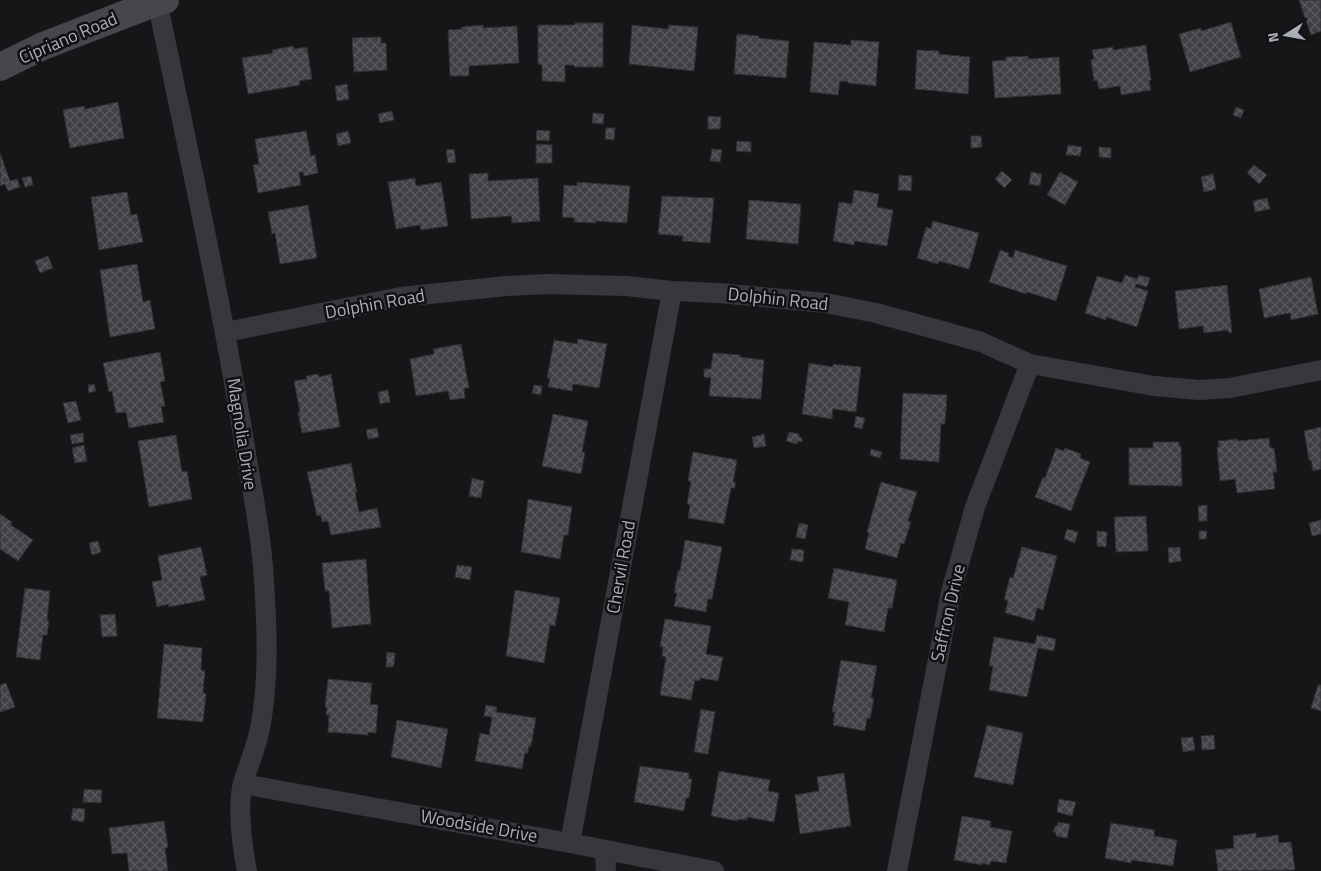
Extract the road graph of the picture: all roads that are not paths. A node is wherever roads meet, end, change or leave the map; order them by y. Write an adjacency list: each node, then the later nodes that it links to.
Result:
1 (160, 1): 2 (street, Cipriano Road); 4 (street, Magnolia Drive)
2 (0, 67)
3 (672, 291): 4 (street, Dolphin Road); 5 (street, Dolphin Road); 8 (street, Chervil Road)
4 (226, 332): 7 (street, Magnolia Drive)
5 (1030, 364): 6 (street, Dolphin Road); 13 (street, Saffron Drive)
6 (1321, 370)
7 (243, 784): 8 (street, Woodside Drive); 10 (street, Magnolia Drive)
8 (570, 842): 9 (street, Woodside Drive)
9 (604, 850): 11 (street); 12 (street, Woodside Drive)
10 (247, 871)
11 (606, 871)
12 (714, 871)
13 (897, 871)

